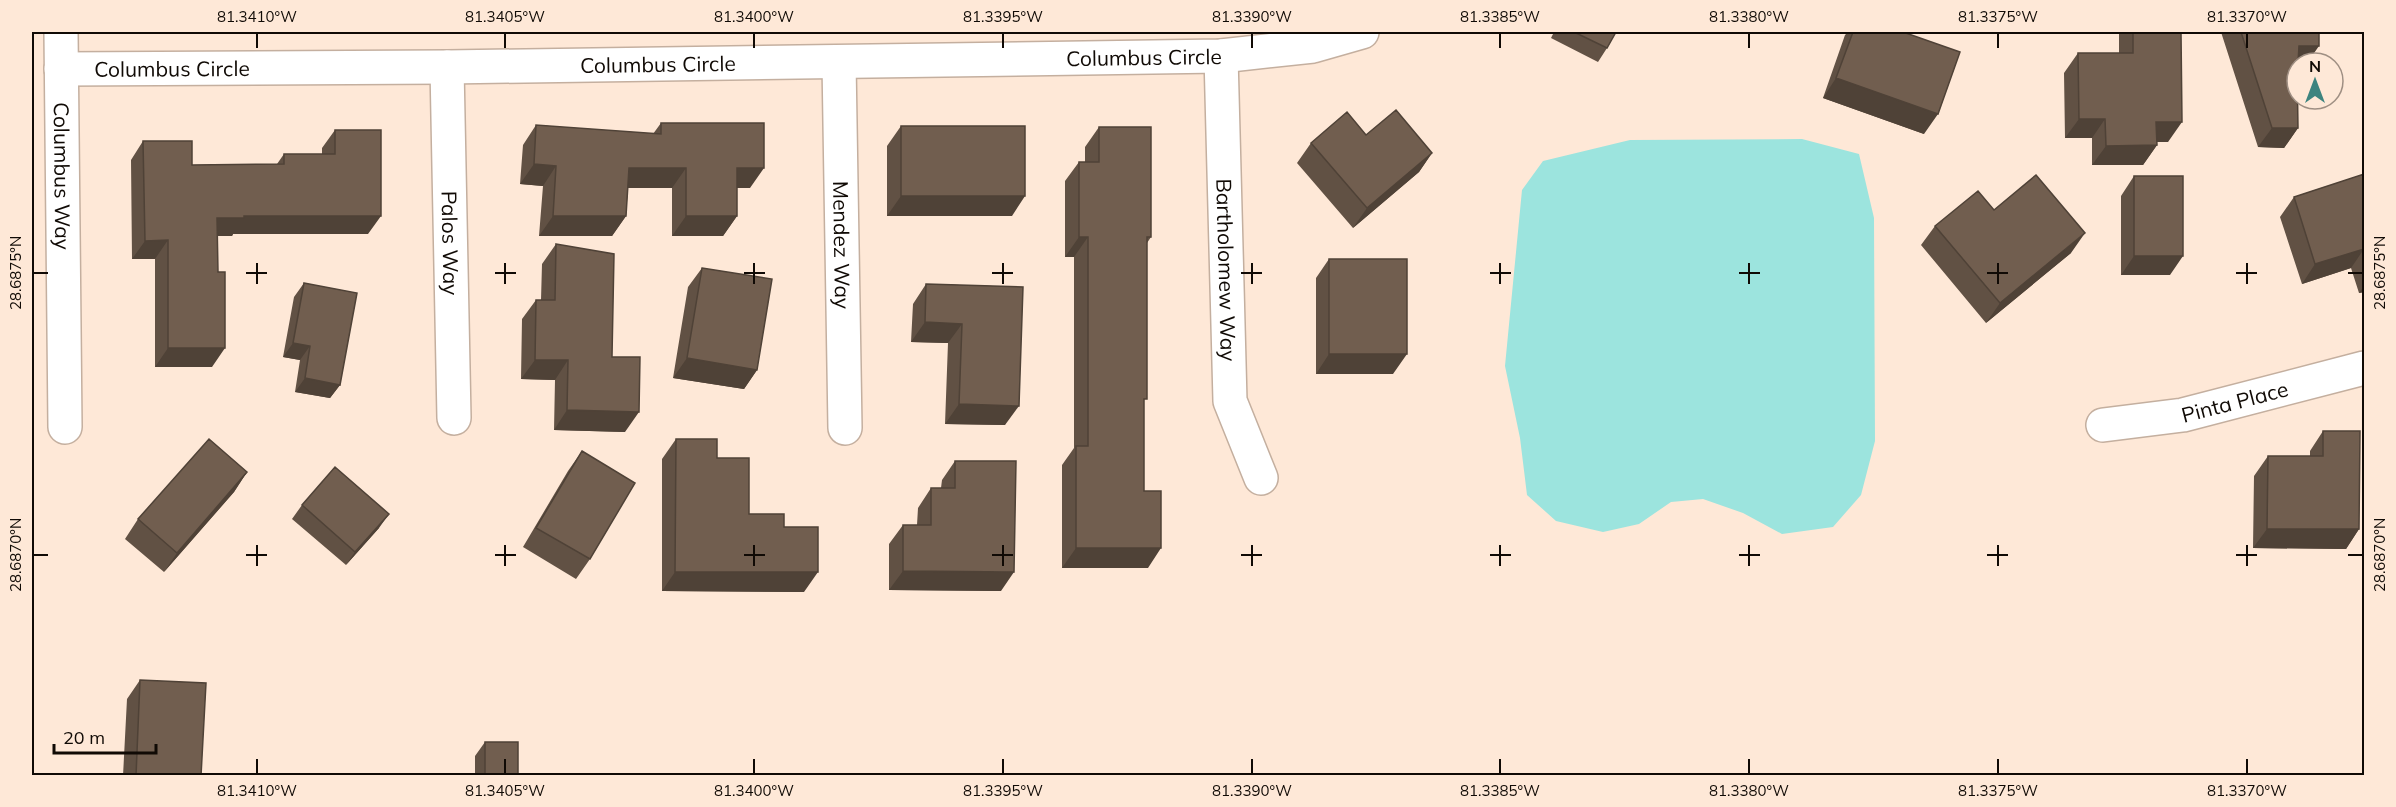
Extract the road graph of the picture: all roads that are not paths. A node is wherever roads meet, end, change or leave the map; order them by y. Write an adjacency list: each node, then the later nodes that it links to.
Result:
1 (61, 32): 6 (street)
2 (1362, 32): 3 (street, Columbus Circle)
3 (1221, 56): 4 (street, Columbus Circle); 12 (street, Bartholomew Way)
4 (839, 62): 5 (street, Columbus Circle); 11 (street, Mendez Way)
5 (447, 67): 6 (street, Columbus Circle); 8 (street, Palos Way)
6 (61, 69): 10 (street, Columbus Way)
7 (2364, 368): 9 (street, Pinta Place)
8 (454, 418)
9 (2103, 425)
10 (64, 427)
11 (845, 428)
12 (1262, 478)

